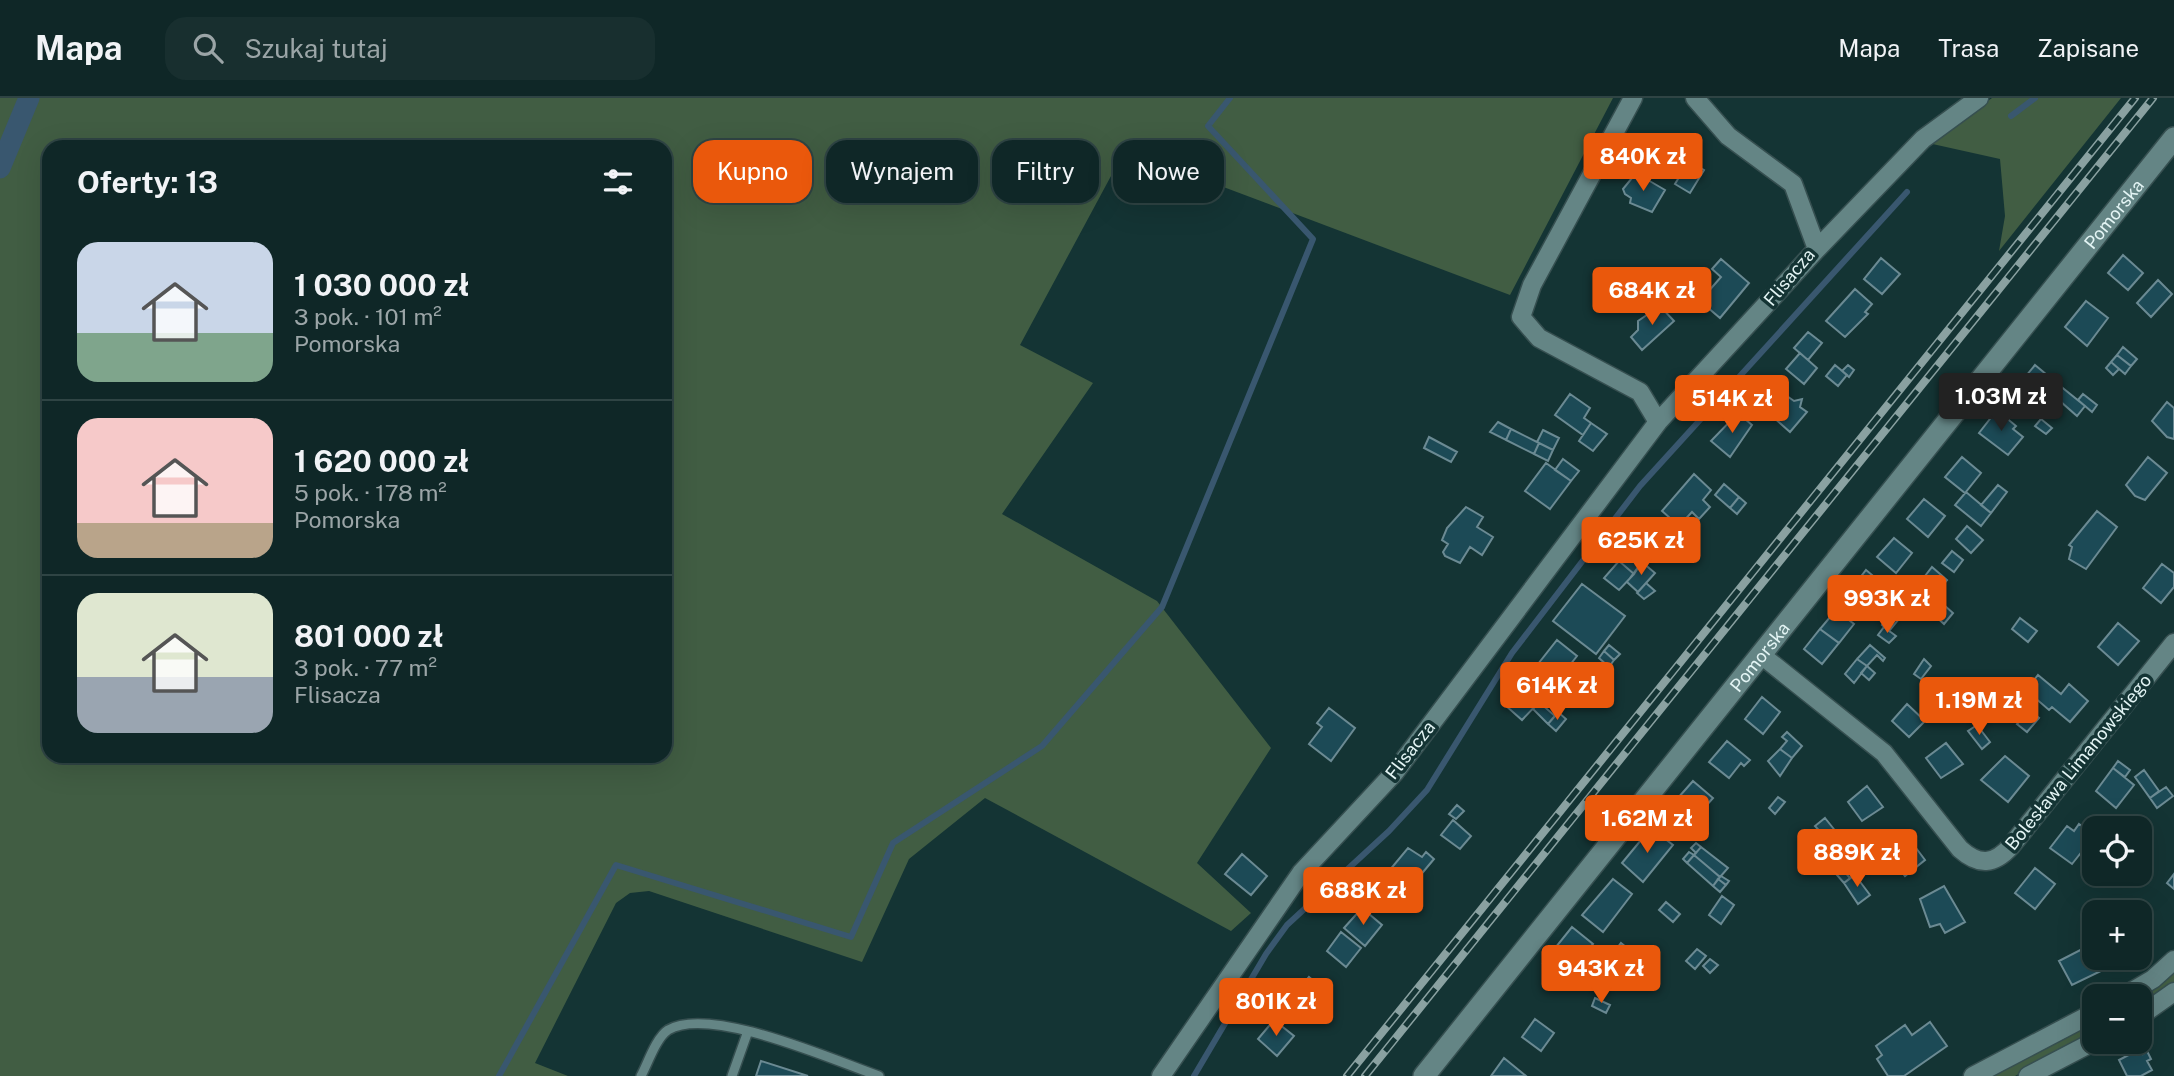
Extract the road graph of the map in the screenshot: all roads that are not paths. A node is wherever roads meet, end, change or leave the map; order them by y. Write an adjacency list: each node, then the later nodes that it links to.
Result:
1 (1633, 98): 6 (street)
2 (1695, 98): 5 (street, Flisacza)
3 (1979, 98): 5 (street)
4 (2174, 138): 8 (street, Pomorska)
5 (1817, 249): 6 (street, Flisacza)
6 (1658, 422): 19 (street, Flisacza)
7 (2174, 643): 8 (street, Bolesława Limanowskiego)
8 (1760, 654): 20 (street, Pomorska)
9 (2174, 960): 10 (street)
10 (2144, 984)
11 (2174, 992): 12 (street)
12 (2152, 1008)
13 (2082, 1019): 21 (street)
14 (748, 1031): 16 (lane); 17 (lane); 18 (lane)
15 (2082, 1048): 22 (street)
16 (641, 1076)
17 (732, 1076)
18 (879, 1076)
19 (1161, 1076)
20 (1424, 1076)
21 (1973, 1076)
22 (2028, 1076)

